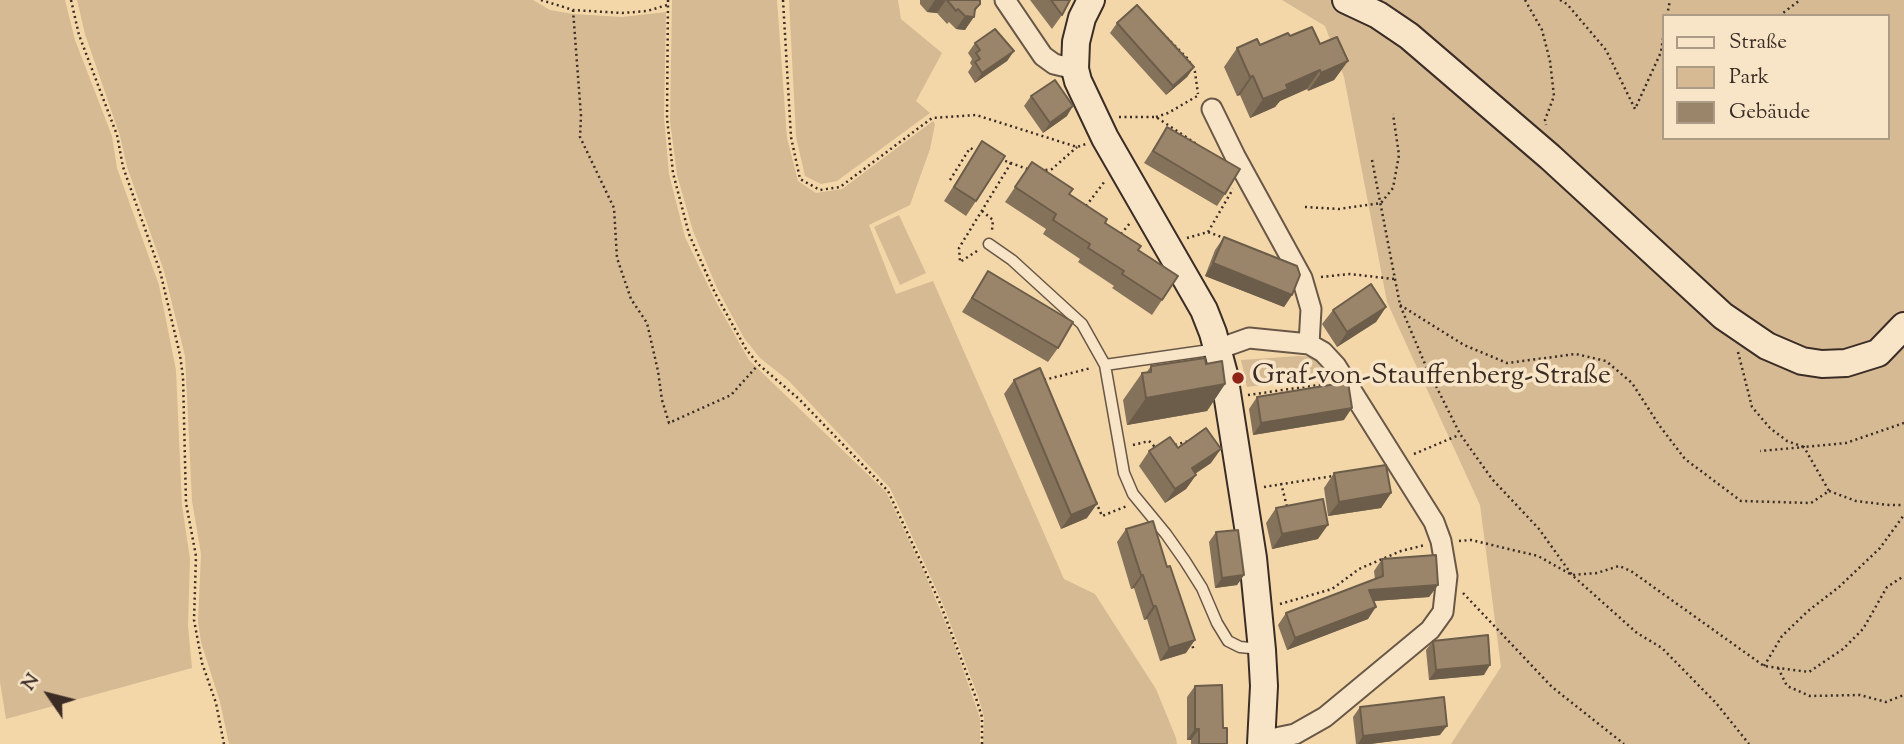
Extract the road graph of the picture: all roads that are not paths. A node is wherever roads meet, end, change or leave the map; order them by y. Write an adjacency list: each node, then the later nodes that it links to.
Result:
1 (1005, 0): 4 (street)
2 (1091, 0): 4 (street)
3 (1346, 0): 7 (street)
4 (1075, 69): 9 (street)
5 (1212, 109): 8 (street)
6 (989, 244): 10 (lane)
7 (1904, 326)
8 (1309, 344): 9 (street); 12 (street)
9 (1218, 349): 10 (lane); 11 (street)
10 (1105, 365): 11 (lane)
11 (1262, 650): 12 (street)
12 (1261, 742)

